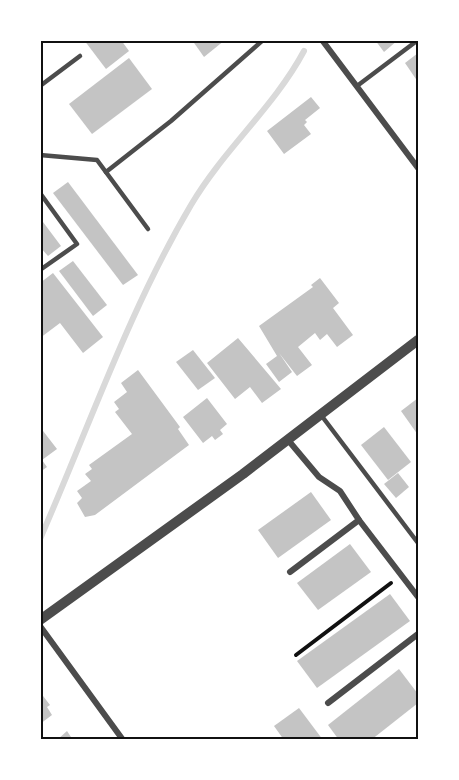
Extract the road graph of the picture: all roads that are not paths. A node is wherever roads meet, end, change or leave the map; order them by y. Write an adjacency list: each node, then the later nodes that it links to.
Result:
1 (263, 40): 9 (lane)
2 (322, 40): 6 (street)
3 (418, 40): 6 (lane)
4 (80, 56): 5 (lane)
5 (40, 86)
6 (357, 86): 8 (street)
7 (40, 155): 9 (lane)
8 (418, 168)
9 (106, 172): 11 (lane)
10 (40, 194): 12 (lane)
11 (148, 229)
12 (40, 270)
13 (418, 340): 14 (street)
14 (321, 415): 15 (street); 17 (lane)
15 (288, 440): 16 (street); 20 (street)
16 (359, 520): 18 (street); 19 (street)
17 (418, 543)
18 (290, 572)
19 (418, 597)
20 (40, 620)
21 (40, 626): 24 (street)
22 (418, 634): 23 (street)
23 (328, 703)
24 (123, 740)

